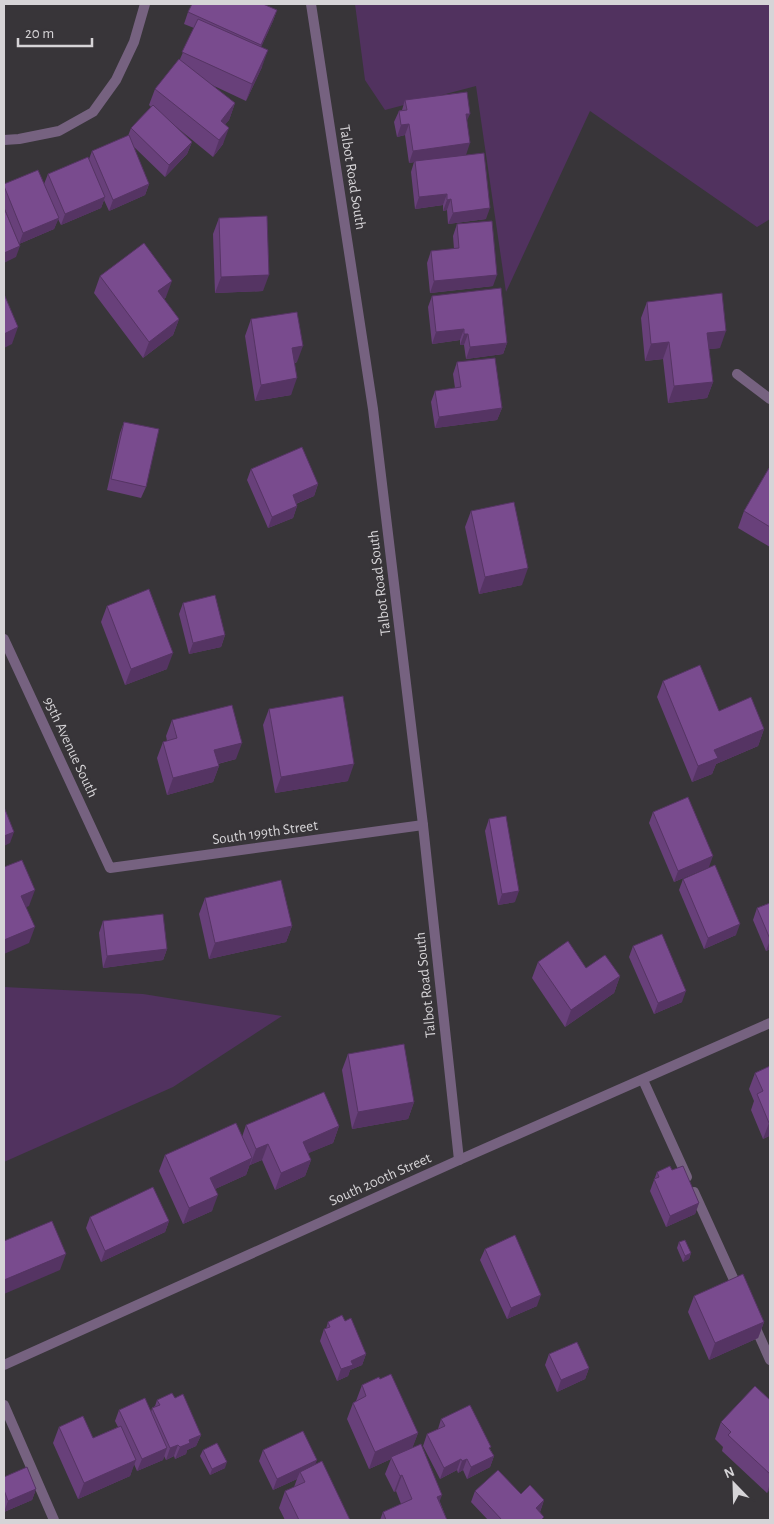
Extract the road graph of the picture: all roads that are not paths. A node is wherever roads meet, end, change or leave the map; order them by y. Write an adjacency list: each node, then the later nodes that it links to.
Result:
1 (145, 4): 3 (street)
2 (312, 4): 7 (street, Talbot Road South)
3 (4, 140)
4 (737, 374): 5 (street)
5 (770, 399)
6 (4, 640): 8 (street, 95th Avenue South)
7 (423, 826): 8 (street, South 199th Street); 11 (street, Talbot Road South)
8 (110, 868)
9 (770, 1023): 10 (street, South 200th Street)
10 (643, 1080): 11 (street, South 200th Street); 12 (street)
11 (459, 1160): 15 (street, South 200th Street)
12 (742, 1297)
13 (750, 1315): 14 (street)
14 (770, 1360)
15 (4, 1365)
16 (4, 1405): 17 (street)
17 (54, 1520)

